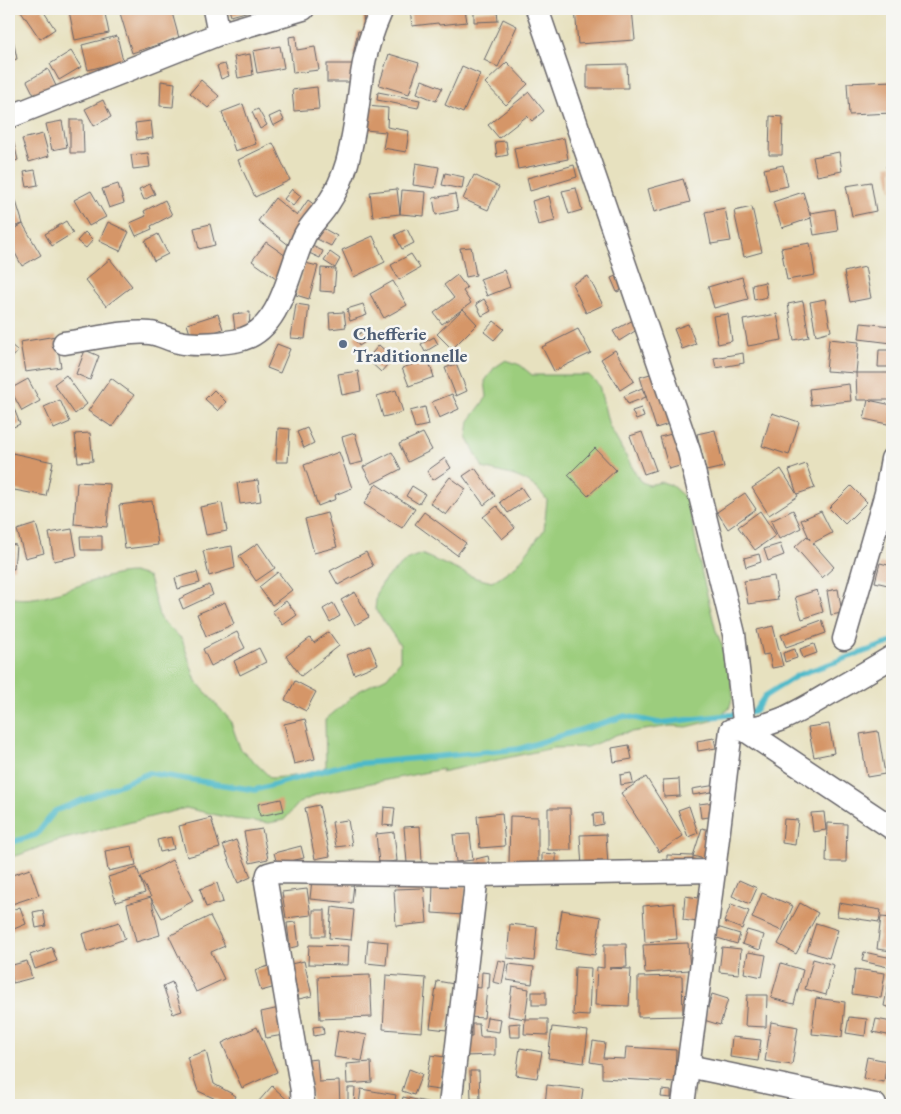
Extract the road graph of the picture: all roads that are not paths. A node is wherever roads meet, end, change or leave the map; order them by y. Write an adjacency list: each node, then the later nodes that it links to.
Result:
1 (214, 9): 5 (street)
2 (303, 9): 5 (street)
3 (382, 9): 7 (street)
4 (538, 9): 11 (street)
5 (219, 34): 6 (street)
6 (9, 118)
7 (64, 344)
8 (892, 459): 9 (street)
9 (844, 639)
10 (892, 657): 11 (street)
11 (745, 730): 12 (street); 13 (street)
12 (892, 828)
13 (714, 871): 14 (street); 15 (street)
14 (477, 875): 16 (street); 17 (street)
15 (688, 1066): 18 (street); 19 (street)
16 (303, 1105)
17 (450, 1105)
18 (683, 1105)
19 (875, 1105)

